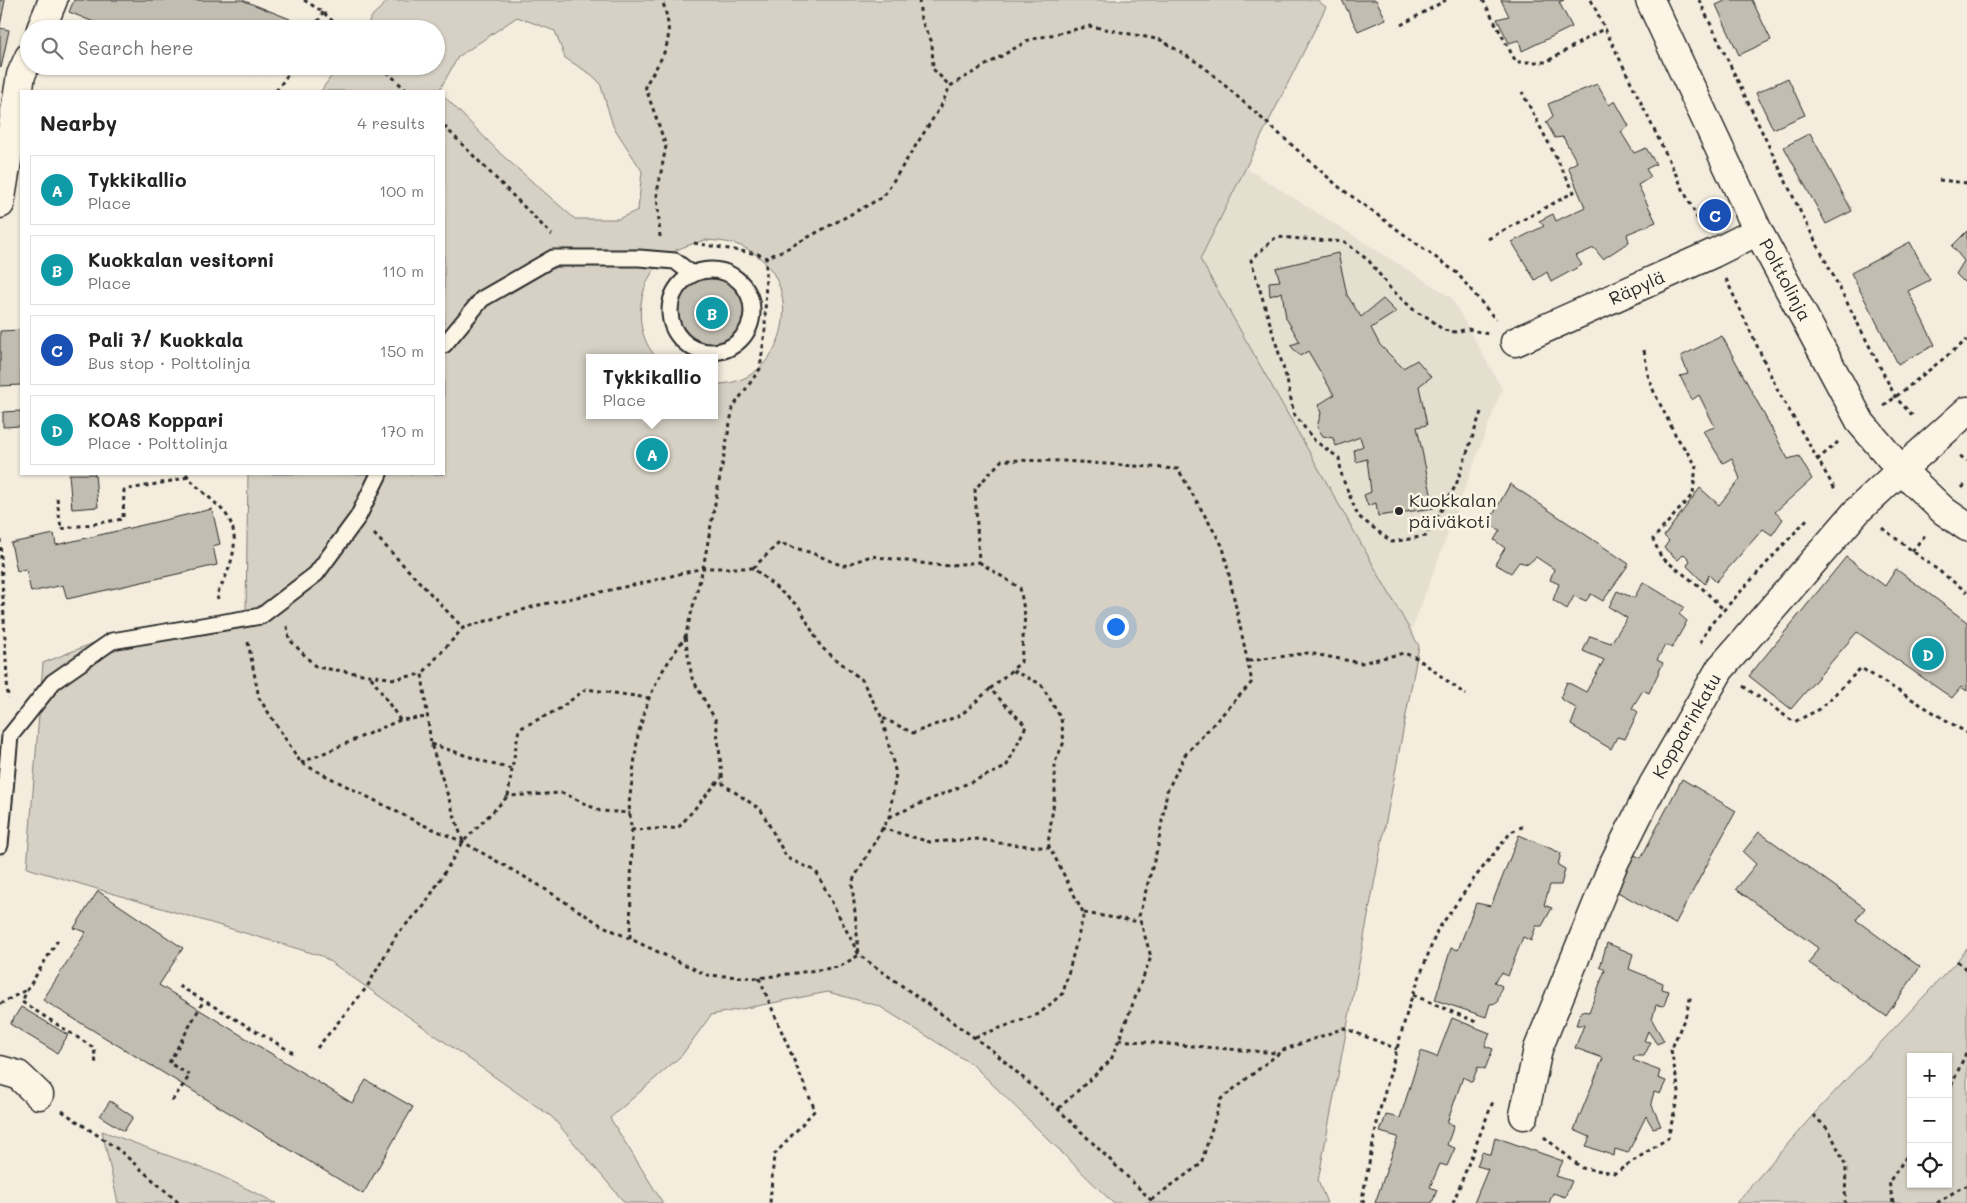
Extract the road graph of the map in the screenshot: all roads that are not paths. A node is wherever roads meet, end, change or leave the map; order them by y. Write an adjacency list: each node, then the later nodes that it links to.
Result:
1 (54, 0): 3 (street)
2 (1650, 0): 6 (street, Polttolinja)
3 (45, 20)
4 (21, 75): 5 (street)
5 (0, 204)
6 (1758, 231): 8 (street, Räpylä); 11 (street, Polttolinja)
7 (692, 274): 7 (lane); 9 (lane)
8 (1515, 342)
9 (445, 344)
10 (1967, 411): 11 (street, Kopparinkatu)
11 (1901, 470): 13 (street, Polttolinja); 17 (street, Kopparinkatu)
12 (379, 475): 14 (lane)
13 (1967, 527)
14 (0, 845)
15 (0, 1070): 16 (street)
16 (39, 1096)
17 (1524, 1115)

